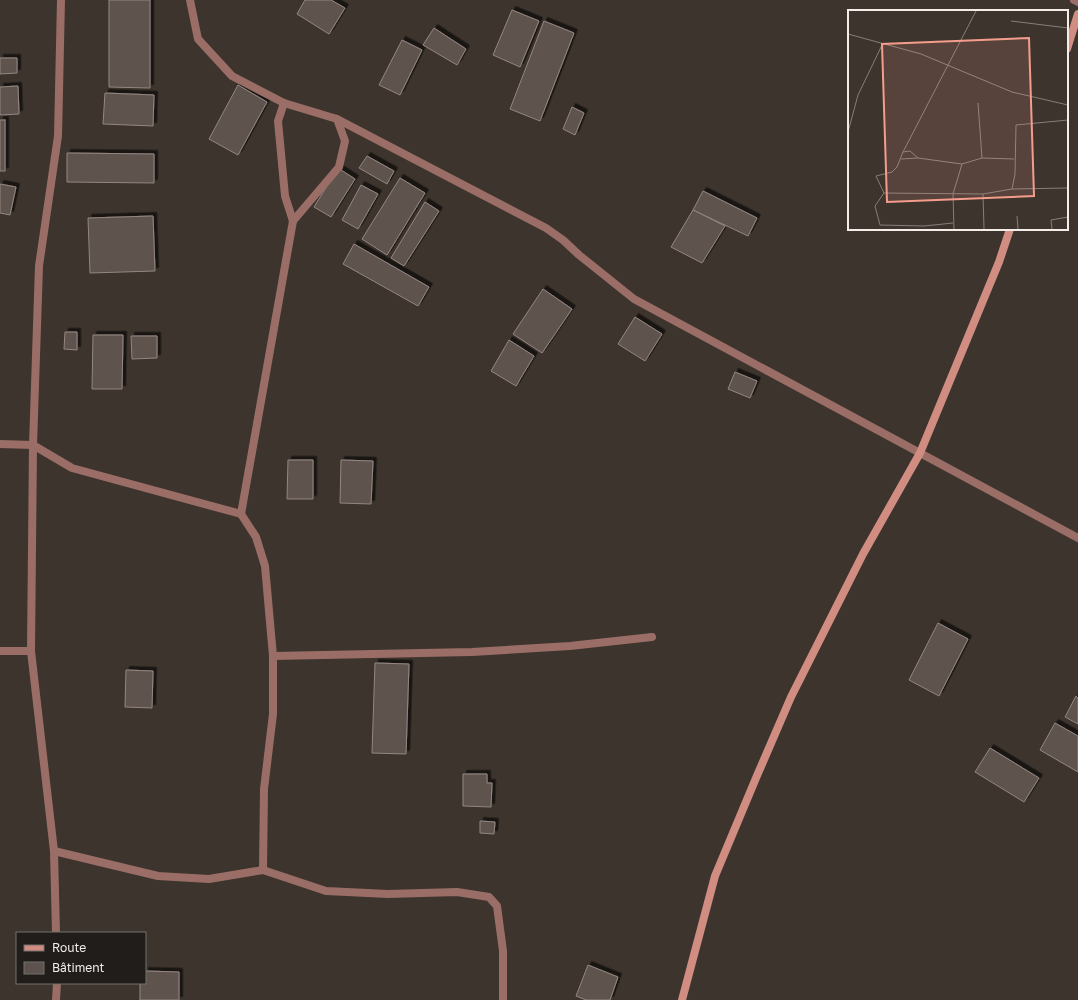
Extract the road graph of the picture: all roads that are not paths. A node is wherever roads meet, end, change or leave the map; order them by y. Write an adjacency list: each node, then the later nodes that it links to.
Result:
1 (61, 0): 12 (street)
2 (190, 0): 7 (street)
3 (1074, 0): 4 (street)
4 (1078, 2)
5 (1078, 14): 6 (street)
6 (1068, 46)
7 (284, 103): 8 (street); 9 (street)
8 (337, 119): 9 (street); 13 (street)
9 (293, 221): 14 (street)
10 (1010, 230): 13 (street)
11 (0, 444): 12 (street)
12 (33, 445): 14 (street); 18 (street)
13 (920, 453): 15 (street); 26 (street)
14 (241, 514): 19 (street)
15 (1078, 538)
16 (652, 637): 19 (street)
17 (0, 651): 18 (street)
18 (31, 651): 20 (street)
19 (273, 656): 21 (street)
20 (54, 851): 21 (street); 22 (street)
21 (263, 870): 25 (street)
22 (56, 932)
23 (57, 984): 24 (street)
24 (56, 1000)
25 (503, 1000)
26 (682, 1000)

